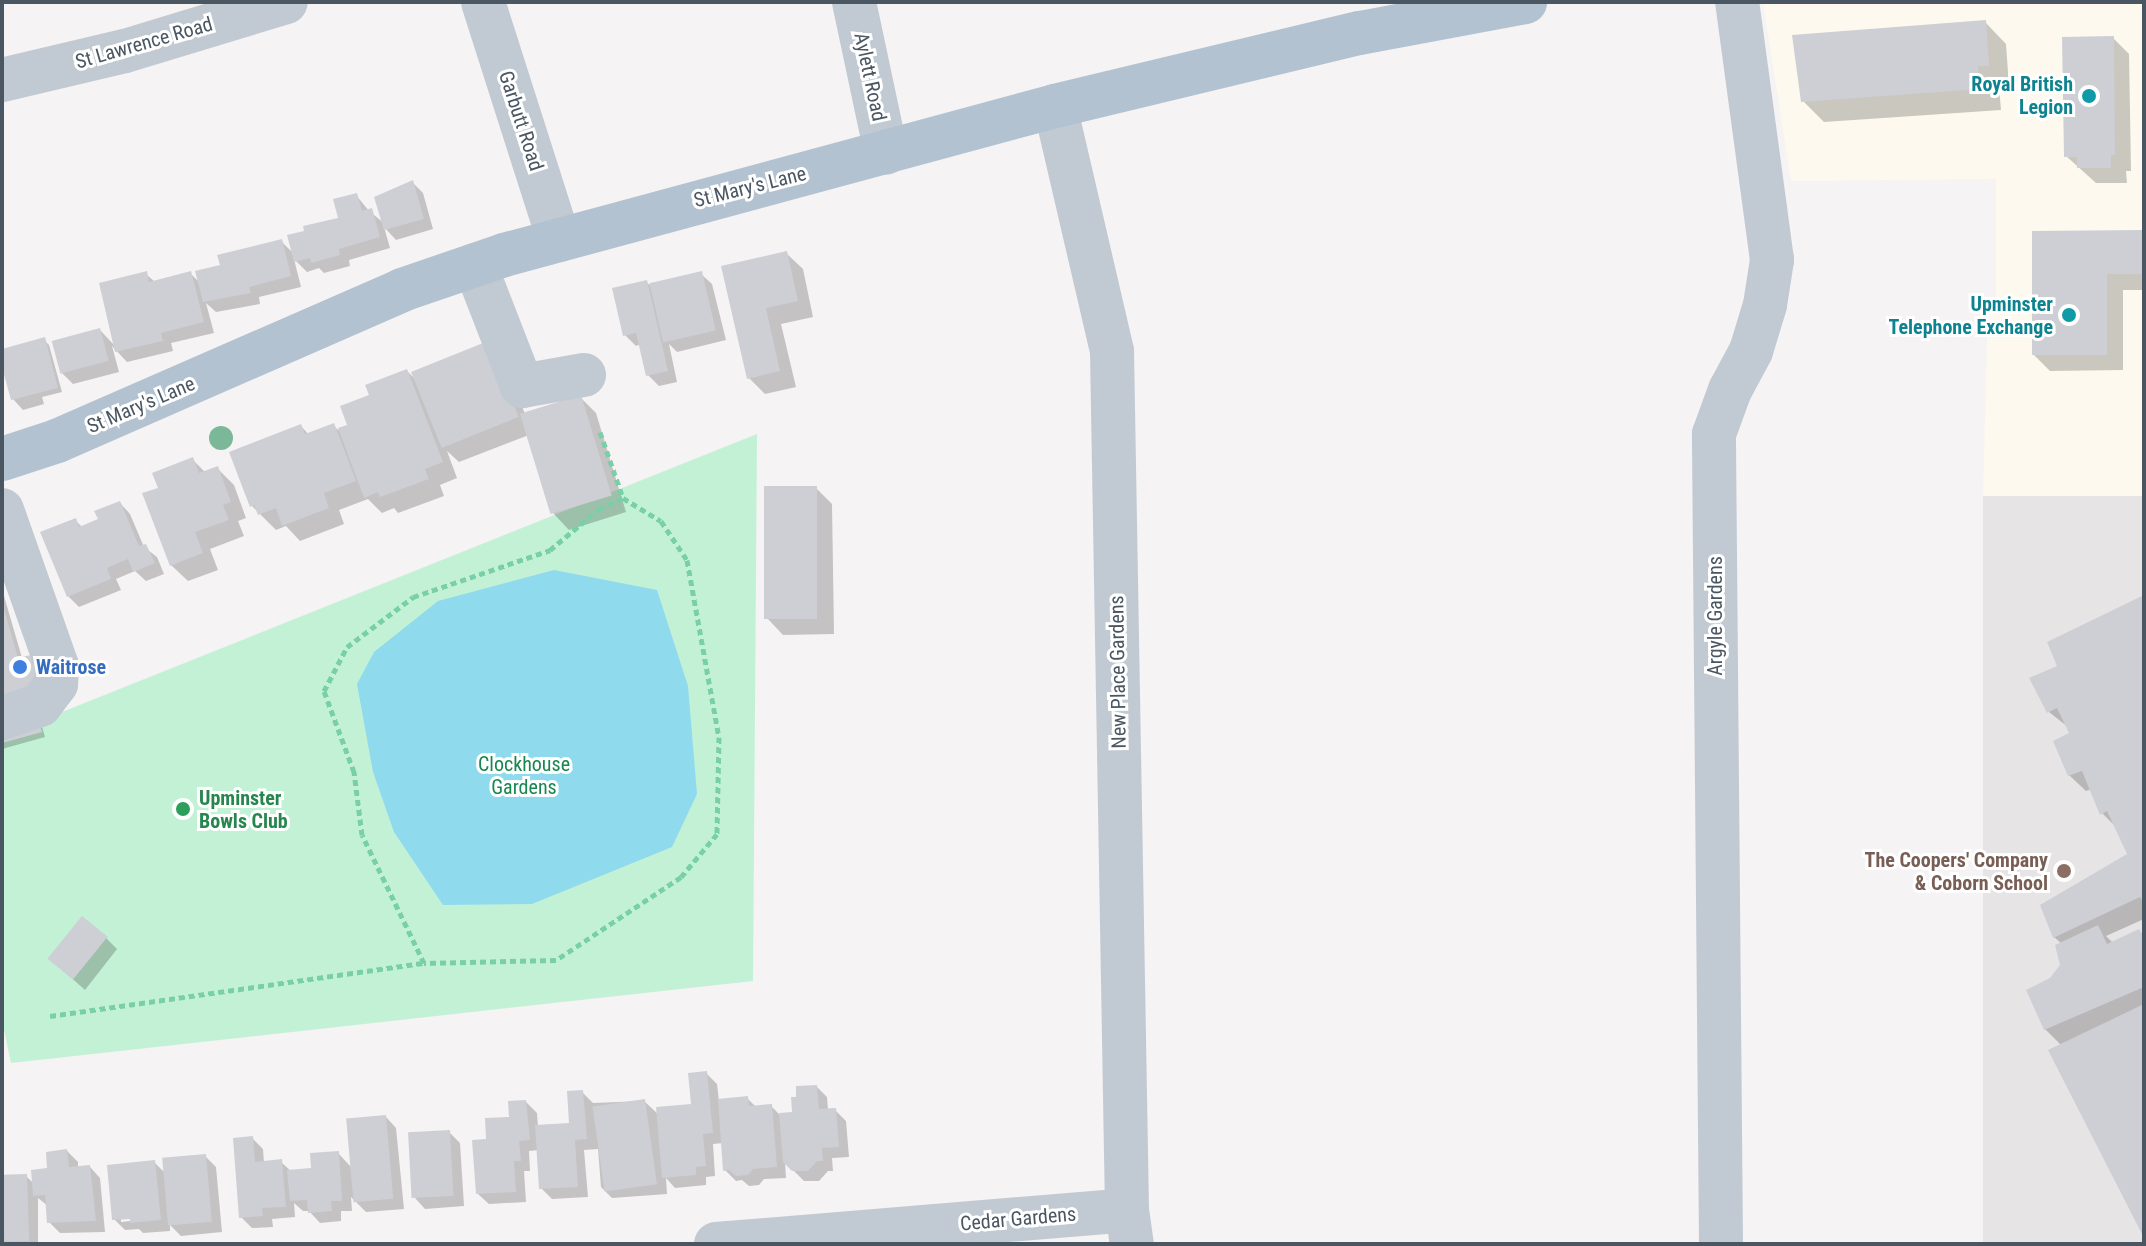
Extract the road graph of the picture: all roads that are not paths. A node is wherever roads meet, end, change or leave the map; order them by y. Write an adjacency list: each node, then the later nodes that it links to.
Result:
1 (286, 2): 6 (street, St Lawrence Road)
2 (483, 2): 9 (street, Garbutt Road)
3 (854, 2): 8 (street, Aylett Road)
4 (1525, 2): 7 (main road, St Mary's Lane)
5 (1737, 2): 17 (street, Argyle Gardens)
6 (2, 80)
7 (1055, 106): 8 (main road, St Mary's Lane); 15 (street, New Place Gardens)
8 (886, 153): 9 (main road, St Mary's Lane)
9 (559, 240): 10 (main road, St Mary's Lane)
10 (475, 265): 11 (street); 12 (main road, St Mary's Lane)
11 (584, 375)
12 (2, 459)
13 (2, 510): 14 (street)
14 (2, 718)
15 (1130, 1227): 16 (street, Cedar Gardens)
16 (716, 1244)
17 (1721, 1244)

